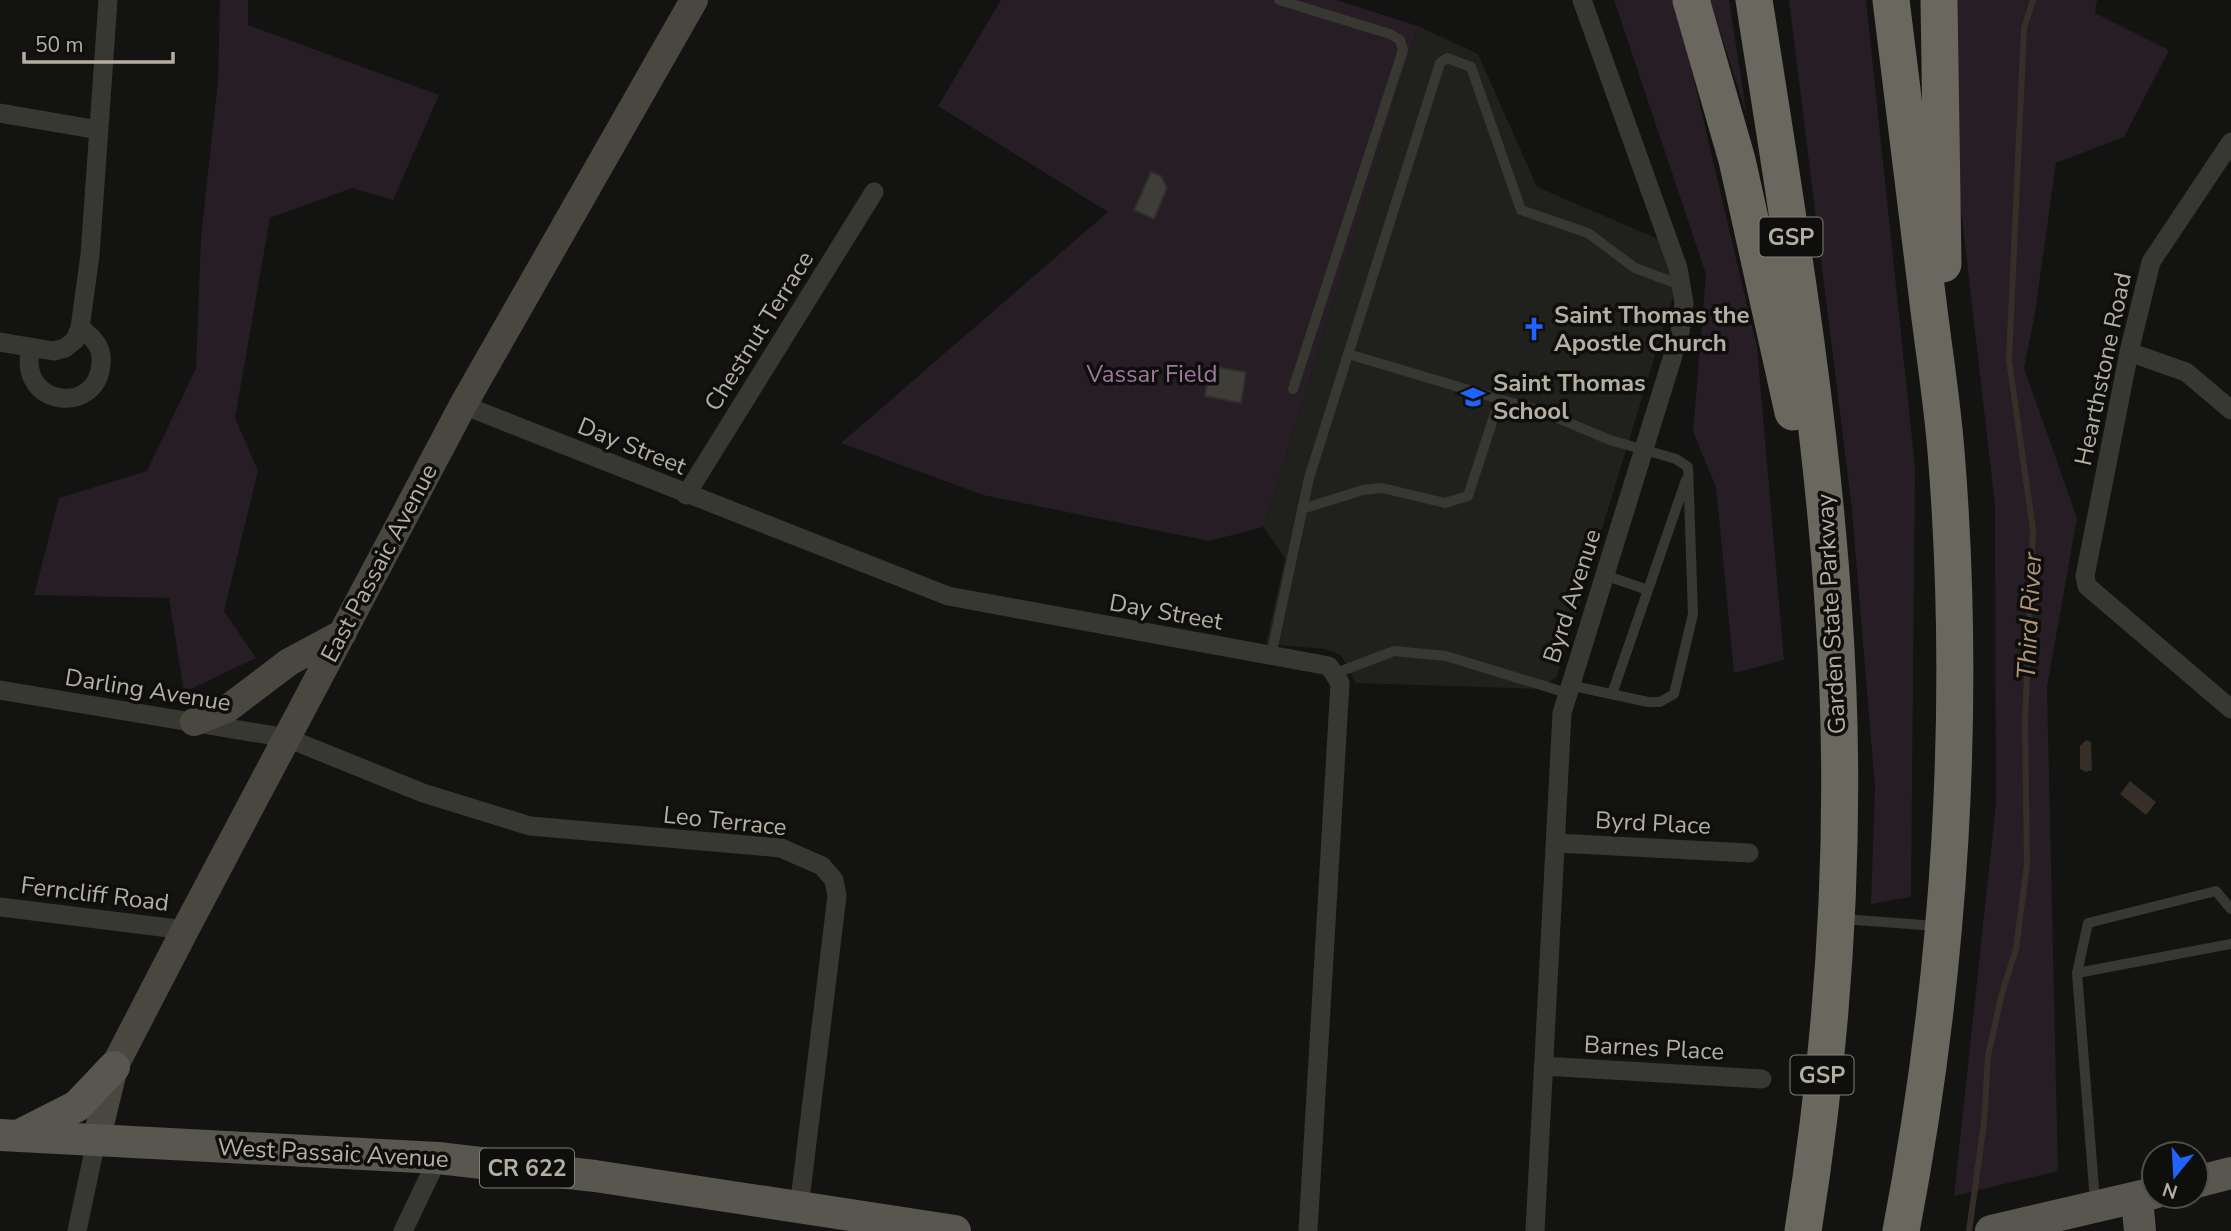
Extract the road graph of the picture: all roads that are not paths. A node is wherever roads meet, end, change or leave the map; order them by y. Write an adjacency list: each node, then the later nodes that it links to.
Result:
1 (108, 0): 10 (street)
2 (694, 0): 21 (main road, East Passaic Avenue)
3 (1279, 0): 19 (lane)
4 (1583, 0): 13 (street, Byrd Avenue)
5 (1691, 0): 30 (highway)
6 (1754, 0): 30 (highway, Garden State Parkway / GSP)
7 (1891, 0): 24 (highway)
8 (1939, 0): 24 (highway)
9 (0, 113): 10 (street)
10 (99, 130): 14 (street)
11 (2231, 142): 17 (street, Hearthstone Road)
12 (874, 192): 26 (street, Chestnut Terrace)
13 (1681, 286): 18 (lane); 23 (street, Byrd Avenue)
14 (80, 328): 16 (street); 16 (street)
15 (0, 342): 16 (street)
16 (31, 348)
17 (2129, 352): 22 (street); 37 (street, Hearthstone Road)
18 (1348, 354): 20 (lane); 27 (lane)
19 (1293, 389)
20 (1499, 401): 23 (lane); 27 (lane)
21 (463, 405): 26 (street, Day Street); 31 (main road, East Passaic Avenue)
22 (2231, 410)
23 (1644, 450): 25 (lane); 28 (street, Byrd Avenue)
24 (1946, 450): 45 (highway)
25 (1688, 474): 29 (lane); 36 (lane)
26 (686, 495): 32 (street, Day Street)
27 (1302, 509): 32 (lane)
28 (1604, 575): 29 (lane); 34 (street, Byrd Avenue)
29 (1648, 590): 36 (lane)
30 (1835, 619): 44 (highway, Garden State Parkway / GSP)
31 (342, 633): 38 (main road); 39 (main road, East Passaic Avenue)
32 (1271, 656): 33 (street, Day Street)
33 (1336, 673): 34 (lane); 65 (street)
34 (1568, 689): 36 (lane); 40 (street, Byrd Avenue)
35 (0, 690): 38 (street, Darling Avenue)
36 (1612, 694)
37 (2231, 709)
38 (194, 722): 39 (street, Darling Avenue)
39 (287, 738): 46 (main road, East Passaic Avenue); 59 (street, Leo Terrace)
40 (1556, 843): 41 (street, Byrd Place); 49 (street, Byrd Avenue)
41 (1749, 853)
42 (0, 907): 46 (street, Ferncliff Road)
43 (2231, 909): 48 (lane)
44 (1835, 919): 45 (lane); 67 (highway, Garden State Parkway / GSP)
45 (1942, 927): 68 (highway)
46 (184, 930): 50 (main road, East Passaic Avenue)
47 (2231, 944): 48 (lane)
48 (2077, 973): 58 (lane)
49 (1543, 1066): 51 (street, Barnes Place); 66 (street, Byrd Avenue)
50 (114, 1067): 52 (main road); 53 (main road, East Passaic Avenue)
51 (1762, 1079)
52 (9, 1136): 53 (main road, West Passaic Avenue / CR 622)
53 (96, 1141): 54 (main road, West Passaic Avenue / CR 622); 62 (street)
54 (438, 1158): 59 (main road, West Passaic Avenue / CR 622); 63 (street)
55 (2231, 1172): 56 (main road)
56 (2210, 1178)
57 (2140, 1197): 58 (main road)
58 (2095, 1205): 61 (main road)
59 (799, 1208): 64 (main road, West Passaic Avenue / CR 622)
60 (2144, 1210): 69 (main road)
61 (2000, 1229)
62 (77, 1231)
63 (403, 1231)
64 (954, 1231)
65 (1308, 1231)
66 (1535, 1231)
67 (1803, 1231)
68 (1901, 1231)
69 (2140, 1231)

